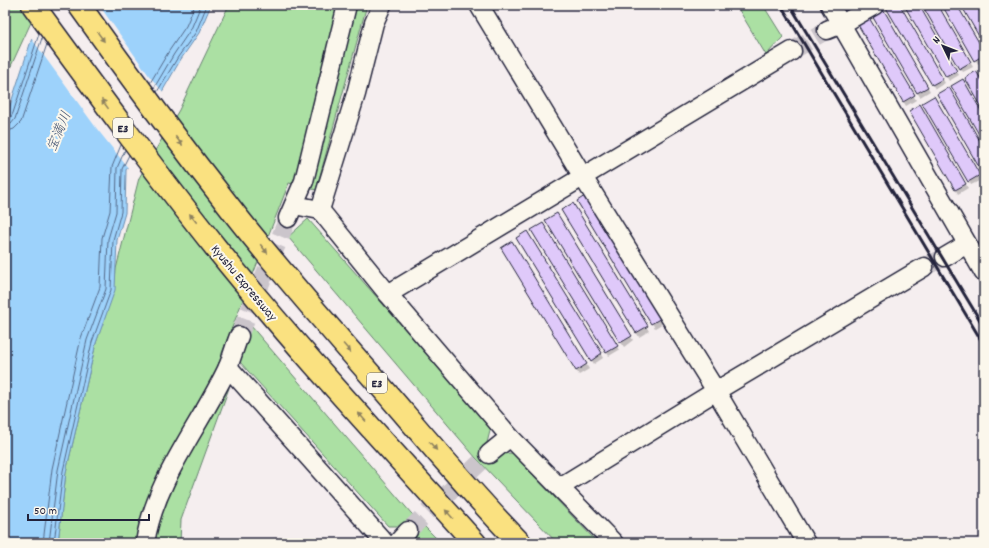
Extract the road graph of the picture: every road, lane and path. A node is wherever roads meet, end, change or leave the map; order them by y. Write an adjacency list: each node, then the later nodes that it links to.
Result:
1 (33, 5): 25 (highway, Kyushu Expressway / E3, one-way to 1)
2 (79, 5): 26 (highway, E3, one-way to 26)
3 (347, 5): 11 (street)
4 (382, 5): 11 (street)
5 (479, 5): 10 (street)
6 (830, 5): 8 (street)
7 (875, 5): 8 (street)
8 (835, 27): 12 (street)
9 (792, 51): 10 (street)
10 (583, 177): 16 (street); 19 (street)
11 (320, 210): 16 (street)
12 (967, 244): 13 (street); 15 (street)
13 (945, 257)
14 (924, 267): 19 (street)
15 (984, 273)
16 (388, 294): 20 (street)
17 (239, 336): 18 (street)
18 (228, 367): 23 (street); 24 (street)
19 (716, 391): 22 (street); 28 (street)
20 (510, 437): 21 (street); 22 (street)
21 (489, 454)
22 (560, 488): 27 (street)
23 (145, 543)
24 (385, 543)
25 (475, 543)
26 (520, 543)
27 (614, 543)
28 (806, 543)

